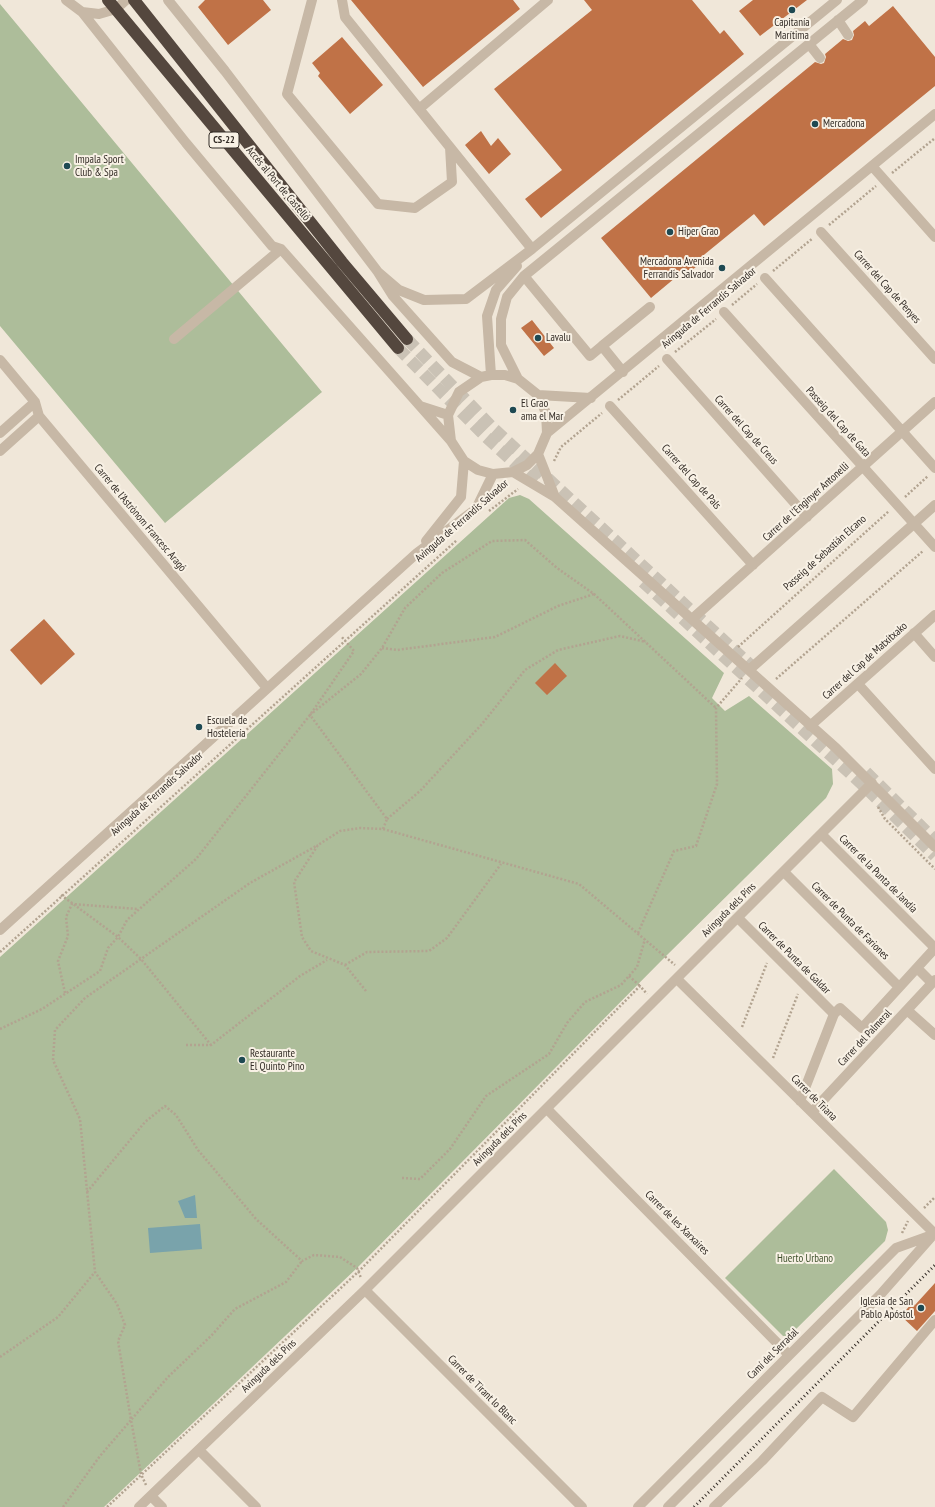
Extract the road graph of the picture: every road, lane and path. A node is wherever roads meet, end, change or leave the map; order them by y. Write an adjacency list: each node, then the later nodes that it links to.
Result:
1 (66, 0): 11 (street)
2 (126, 0): 10 (street)
3 (134, 0): 10 (highway, Accés al Port de Castelló / CS-22)
4 (168, 0): 26 (street)
5 (312, 0): 19 (street)
6 (342, 0): 16 (street)
7 (548, 0): 16 (street)
8 (837, 0): 25 (street)
9 (863, 0): 12 (street)
10 (112, 5): 11 (street)
11 (82, 12): 24 (street)
12 (838, 20): 13 (street); 14 (street)
13 (848, 35)
14 (809, 44): 15 (street); 27 (street)
15 (820, 58)
16 (419, 109): 19 (street)
17 (935, 114): 20 (street, Avinguda de Ferrandis Salvador)
18 (935, 138): 21 (path, Avinguda de Ferrandis Salvador)
19 (450, 147): 25 (street)
20 (872, 166): 21 (street); 36 (street, Avinguda de Ferrandis Salvador)
21 (884, 180): 22 (path, Avinguda de Ferrandis Salvador); 23 (street)
22 (821, 232): 28 (path, Avinguda de Ferrandis Salvador); 33 (street, Carrer del Cap de Penyes)
23 (935, 237)
24 (281, 249): 31 (street); 44 (street)
25 (530, 250): 26 (street); 37 (street)
26 (378, 272): 38 (street)
27 (524, 276): 32 (street); 39 (street)
28 (765, 278): 30 (path, Avinguda de Ferrandis Salvador); 48 (street)
29 (650, 307): 32 (street)
30 (724, 312): 34 (path, Avinguda de Ferrandis Salvador); 55 (street, Passeig del Cap de Gata)
31 (174, 339)
32 (602, 346): 36 (street)
33 (935, 358)
34 (667, 359): 45 (path, Avinguda de Ferrandis Salvador); 65 (street, Carrer del Cap de Creus)
35 (0, 360): 42 (street, Carrer de l'Astrònom Francesc Aragó)
36 (623, 372): 41 (street, Avinguda de Ferrandis Salvador)
37 (491, 375): 38 (street); 39 (street)
38 (480, 377): 46 (street)
39 (518, 379): 40 (street)
40 (538, 395): 41 (street); 50 (street)
41 (592, 398): 50 (street, Avinguda de Ferrandis Salvador)
42 (35, 402): 47 (street, Carrer de l'Astrònom Francesc Aragó); 49 (street)
43 (935, 402): 48 (street, Carrer de l'Enginyer Antonelli)
44 (420, 406): 46 (street); 51 (street)
45 (610, 406): 56 (path, Avinguda de Ferrandis Salvador); 70 (street, Carrer del Cap de Pals)
46 (448, 415): 51 (street)
47 (39, 416): 52 (street); 84 (street, Carrer de l'Astrònom Francesc Aragó)
48 (902, 431): 55 (street, Carrer de l'Enginyer Antonelli); 57 (street)
49 (0, 433)
50 (547, 433): 53 (street)
51 (451, 441): 54 (street)
52 (0, 451)
53 (538, 454): 58 (street); 61 (street)
54 (464, 462): 59 (street); 69 (street, Avinguda de Ferrandis Salvador)
55 (863, 467): 62 (street, Passeig del Cap de Gata); 65 (street, Carrer de l'Enginyer Antonelli)
56 (555, 468)
57 (933, 471): 62 (path, Passeig de Sebastián Elcano)
58 (513, 472): 59 (street); 61 (street)
59 (493, 474): 69 (street, Avinguda de Ferrandis Salvador)
60 (525, 490): 64 (path, Avinguda de Ferrandis Salvador)
61 (555, 497): 73 (street)
62 (896, 504): 66 (street, Passeig del Cap de Gata); 79 (path, Passeig de Sebastián Elcano)
63 (935, 505): 66 (street)
64 (488, 512)
65 (807, 517): 70 (street, Carrer de l'Enginyer Antonelli)
66 (914, 524): 68 (street, Passeig del Cap de Gata); 81 (street)
67 (460, 537): 76 (path, Avinguda de Ferrandis Salvador)
68 (933, 545): 83 (path)
69 (417, 553): 74 (street, Avinguda de Ferrandis Salvador)
70 (753, 565): 73 (street, Carrer de l'Enginyer Antonelli)
71 (594, 594): 77 (path); 78 (path); 78 (path)
72 (935, 615): 75 (street, Carrer del Cap de Matxitxako)
73 (692, 619): 79 (street)
74 (334, 628): 76 (path); 84 (street, Avinguda de Ferrandis Salvador)
75 (914, 633): 80 (street); 82 (street, Carrer del Cap de Matxitxako)
76 (345, 641): 86 (path); 98 (path, Avinguda de Ferrandis Salvador)
77 (647, 642): 85 (path); 90 (path)
78 (382, 648): 86 (path)
79 (731, 654): 81 (street)
80 (935, 657)
81 (749, 670): 83 (street); 85 (path)
82 (858, 684): 87 (street, Carrer del Cap de Matxitxako); 88 (street)
83 (767, 687): 87 (street)
84 (267, 688): 97 (street, Avinguda de Ferrandis Salvador)
85 (716, 708): 103 (path)
86 (310, 715): 90 (path); 100 (path)
87 (810, 726): 89 (street)
88 (935, 770)
89 (872, 783): 92 (street, Avinguda dels Pins); 94 (street)
90 (387, 819): 91 (path)
91 (382, 829): 93 (path); 95 (path)
92 (821, 834): 96 (street, Avinguda dels Pins); 106 (street, Carrer de la Punta de Jandía)
93 (318, 845): 109 (path); 110 (path)
94 (935, 847)
95 (501, 864): 103 (path); 111 (path)
96 (784, 872): 101 (street, Avinguda dels Pins); 118 (street, Carrer de Punta de Fariones)
97 (51, 883): 98 (path); 102 (street, Avinguda de Ferrandis Salvador)
98 (62, 896): 99 (path); 107 (path, Avinguda de Ferrandis Salvador)
99 (72, 904): 100 (path); 104 (path); 120 (path)
100 (139, 909): 104 (path)
101 (738, 918): 108 (street, Carrer de Punta de Galdar); 114 (street, Avinguda dels Pins)
102 (0, 930)
103 (638, 933): 105 (path)
104 (118, 937): 109 (path); 120 (path)
105 (645, 940): 113 (path); 114 (path)
106 (935, 948): 112 (street, Carrer del Palmeral)
107 (0, 952)
108 (772, 952): 116 (street, Carrer de Punta de Galdar); 126 (path)
109 (141, 959): 128 (path); 134 (path)
110 (328, 960): 111 (path); 128 (path)
111 (345, 965): 119 (path)
112 (917, 968): 115 (street); 118 (street, Carrer del Palmeral)
113 (629, 976): 117 (path); 133 (path)
114 (680, 976): 121 (street, Avinguda dels Pins); 126 (street, Carrer de Triana)
115 (934, 982): 122 (street, Carrer del Palmeral)
116 (803, 983): 123 (street, Carrer de Punta de Galdar); 129 (path)
117 (640, 986): 121 (path); 137 (path)
118 (899, 987): 123 (street, Carrer del Palmeral)
119 (366, 991)
120 (66, 993): 124 (path)
121 (655, 1001): 131 (street, Avinguda dels Pins)
122 (907, 1010): 125 (street); 132 (street, Carrer del Palmeral)
123 (834, 1014): 130 (street)
124 (0, 1029)
125 (935, 1035)
126 (737, 1039): 129 (street, Carrer de Triana)
127 (186, 1045): 128 (path)
128 (211, 1045)
129 (768, 1069): 130 (street, Carrer de Triana)
130 (800, 1100): 132 (street, Carrer de Triana)
131 (547, 1109): 139 (street, Avinguda dels Pins); 141 (street, Carrer de les Xarxaires)
132 (812, 1112): 135 (street, Carrer de Triana)
133 (402, 1178)
134 (87, 1192): 136 (path); 138 (path)
135 (935, 1234): 141 (street, Camí del Serradal); 154 (street)
136 (302, 1261): 137 (path); 143 (path)
137 (359, 1271): 139 (path); 145 (path)
138 (95, 1272): 142 (path); 143 (path)
139 (365, 1290): 144 (street, Avinguda dels Pins); 152 (street, Carrer de Tirant lo Blanc)
140 (935, 1320): 155 (street)
141 (789, 1355): 153 (street, Camí del Serradal)
142 (0, 1357)
143 (131, 1420): 145 (path); 147 (path)
144 (199, 1450): 146 (street, Avinguda dels Pins); 151 (street)
145 (141, 1474): 146 (path); 148 (path)
146 (151, 1496): 149 (street, Avinguda dels Pins); 150 (street)
147 (63, 1507)
148 (107, 1507)
149 (139, 1507)
150 (162, 1507)
151 (256, 1507)
152 (582, 1507)
153 (638, 1507)
154 (668, 1507)
155 (714, 1507)

